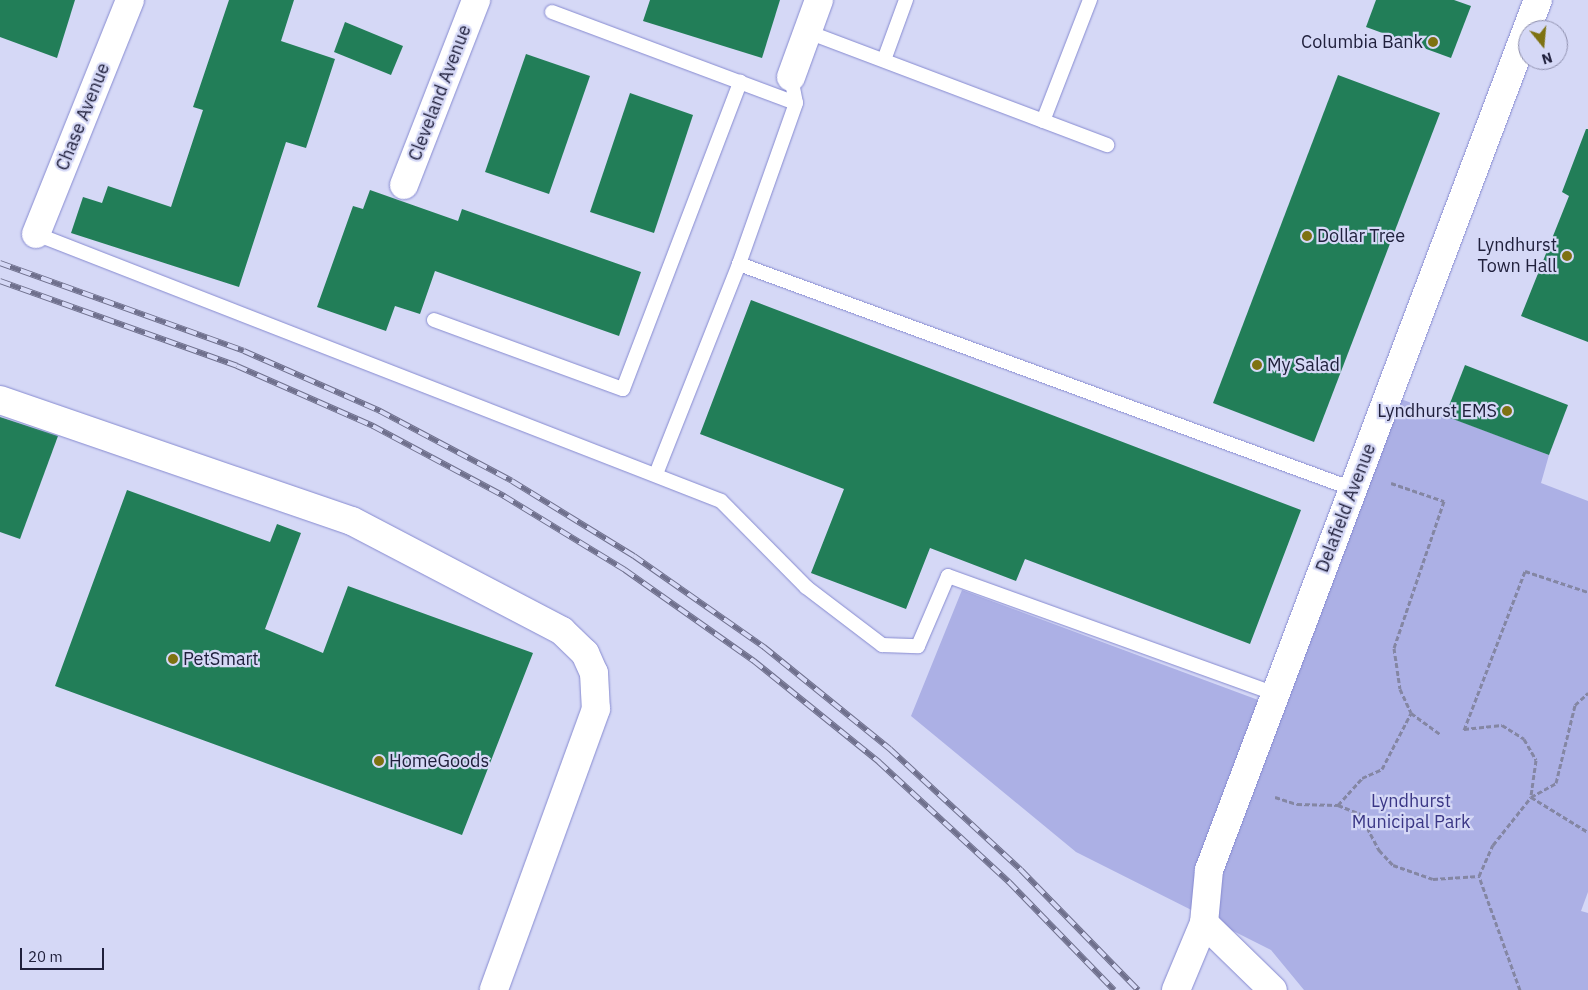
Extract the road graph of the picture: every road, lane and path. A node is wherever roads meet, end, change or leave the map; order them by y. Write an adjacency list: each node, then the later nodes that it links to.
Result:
1 (130, 0): 15 (street, Chase Avenue)
2 (476, 0): 14 (street, Cleveland Avenue)
3 (820, 0): 8 (street)
4 (906, 0): 9 (lane)
5 (1090, 0): 12 (lane)
6 (1538, 0): 21 (street, Delafield Avenue)
7 (552, 12): 10 (lane)
8 (808, 32): 9 (lane); 11 (street)
9 (884, 60): 12 (lane)
10 (740, 82): 11 (lane); 17 (lane)
11 (793, 90): 16 (lane)
12 (1043, 121): 13 (lane)
13 (1107, 145)
14 (404, 185)
15 (36, 234): 19 (lane)
16 (739, 264): 19 (lane); 21 (lane)
17 (434, 320)
18 (0, 400): 33 (street)
19 (656, 474): 24 (lane)
20 (1391, 483): 25 (path)
21 (1353, 489): 24 (street, Delafield Avenue)
22 (1588, 592): 28 (path)
23 (1588, 693): 28 (path)
24 (1276, 694): 32 (street, Delafield Avenue)
25 (1411, 713): 26 (path); 29 (path)
26 (1440, 734)
27 (1275, 797): 29 (path)
28 (1531, 797): 30 (path); 31 (path)
29 (1338, 805): 31 (path)
30 (1588, 832)
31 (1479, 876): 36 (path)
32 (1204, 923): 34 (street, Delafield Avenue); 35 (street)
33 (494, 990)
34 (1176, 990)
35 (1273, 990)
36 (1520, 990)

